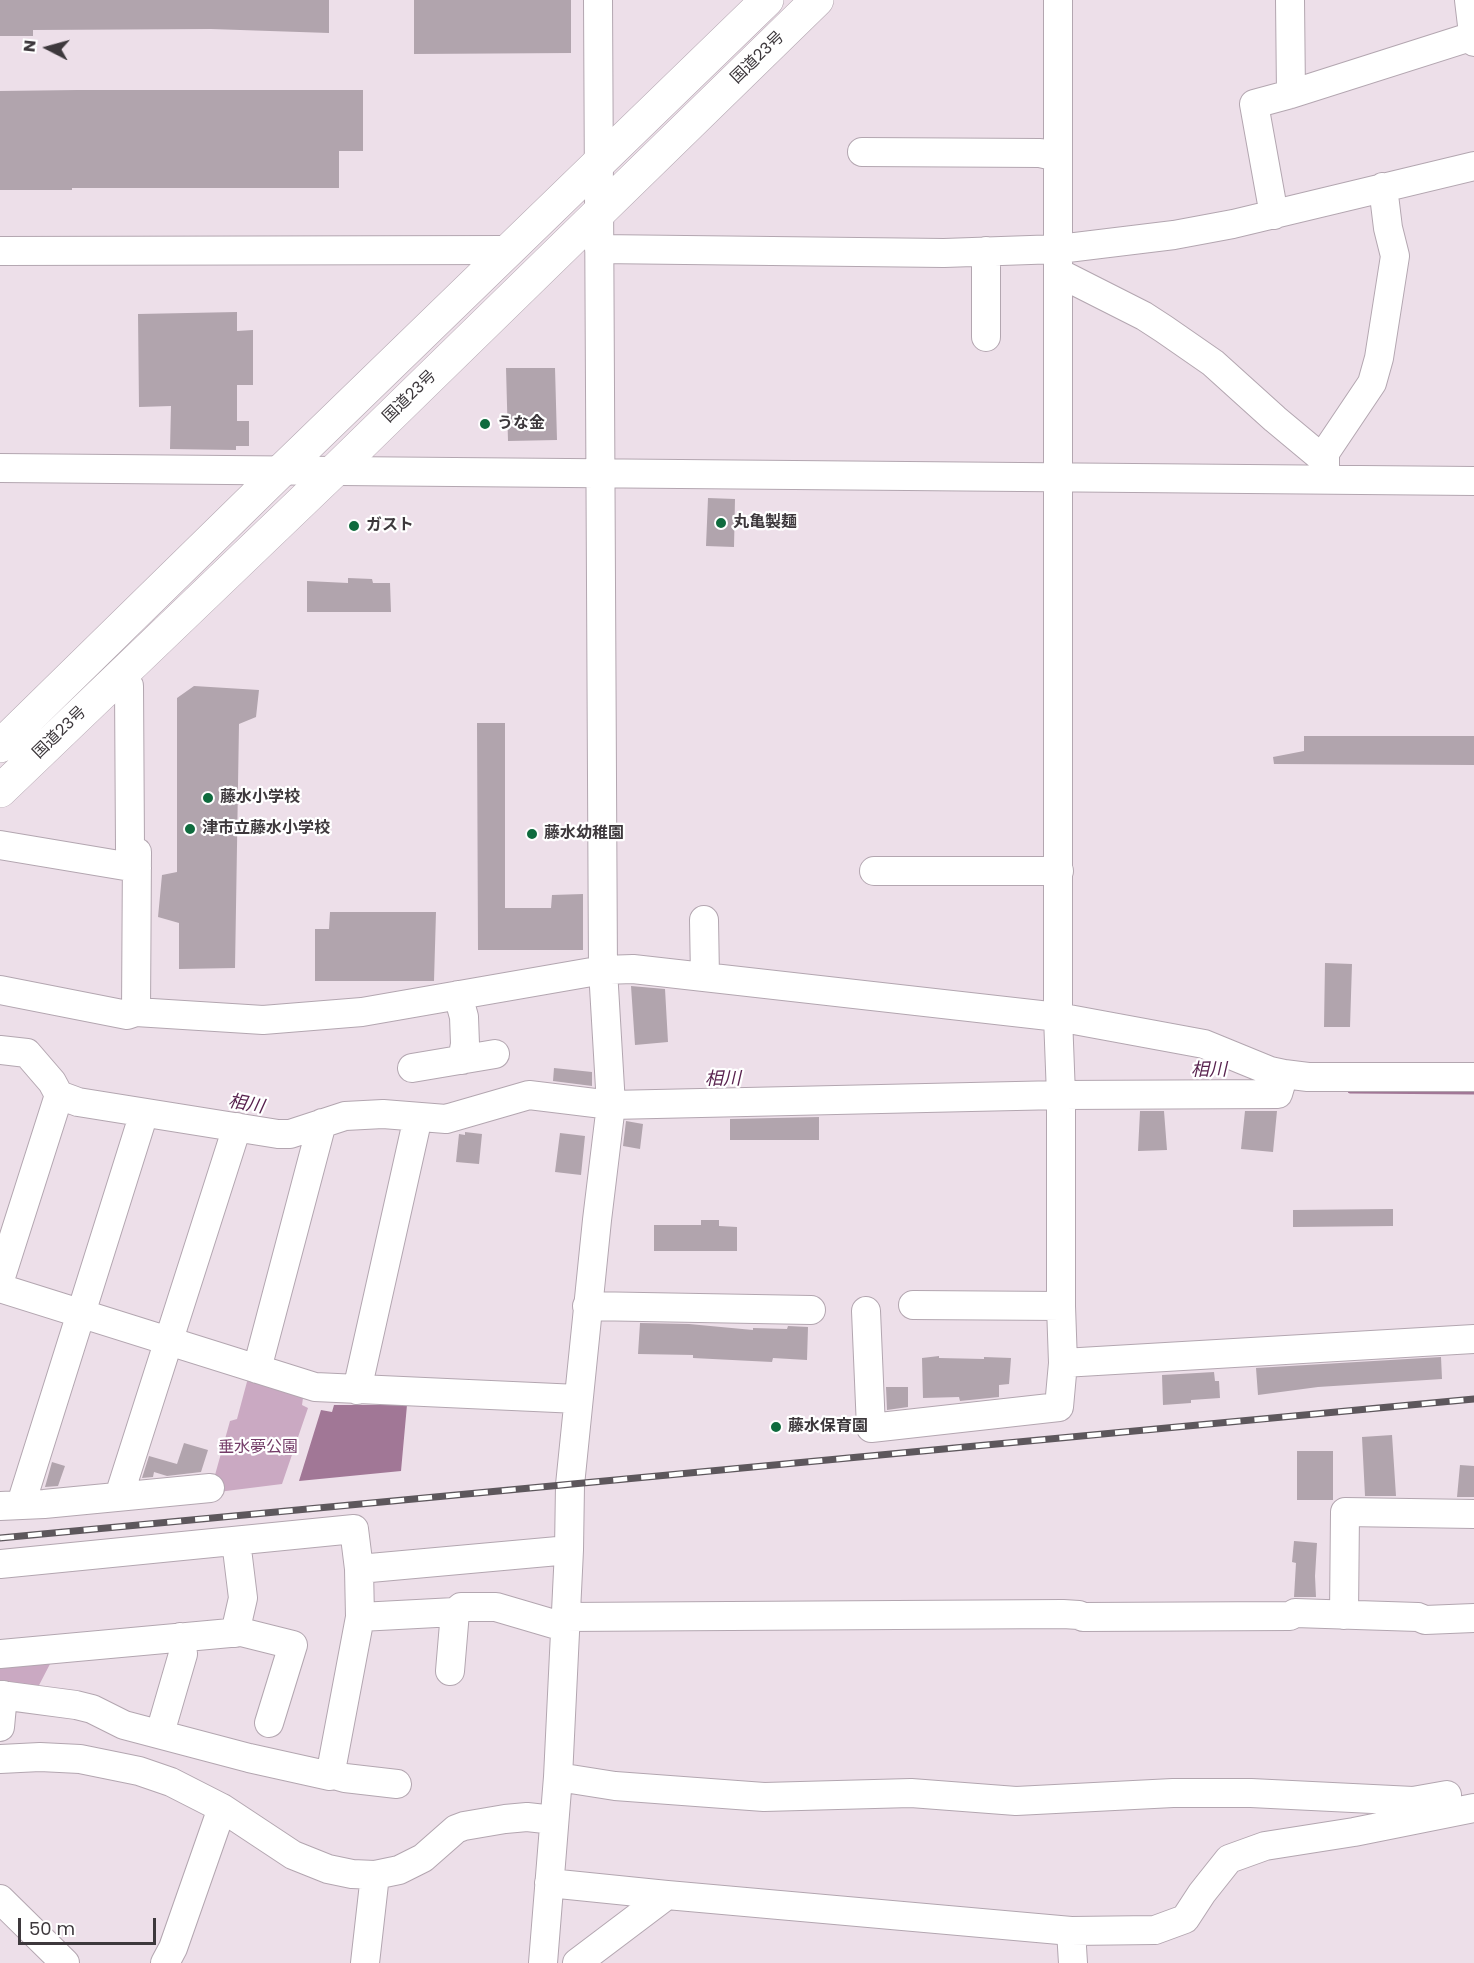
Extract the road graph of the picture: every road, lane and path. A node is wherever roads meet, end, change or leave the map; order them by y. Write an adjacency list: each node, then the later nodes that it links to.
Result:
1 (598, 0): 11 (street)
2 (767, 0): 11 (highway, 国道23号)
3 (818, 0): 14 (highway, 国道23号)
4 (1058, 0): 10 (street)
5 (1290, 0): 8 (street)
6 (1469, 0): 7 (street)
7 (1473, 39): 8 (street)
8 (1291, 94): 15 (street)
9 (862, 152): 10 (street)
10 (1058, 157): 20 (street)
11 (598, 165): 14 (street); 17 (highway, 国道23号)
12 (1474, 166): 13 (street)
13 (1383, 187): 15 (street); 24 (street)
14 (597, 214): 16 (street); 25 (highway, 国道23号)
15 (1274, 215): 20 (street)
16 (599, 249): 19 (street); 26 (street)
17 (511, 250): 18 (street); 23 (highway, 国道23号)
18 (0, 251)
19 (986, 251): 20 (street); 21 (street)
20 (1059, 261): 24 (street); 27 (street)
21 (987, 337)
22 (0, 468): 23 (street)
23 (283, 469): 25 (street); 30 (highway, 国道23号)
24 (1324, 469): 27 (street); 28 (street)
25 (333, 472): 26 (street); 31 (highway, 国道23号)
26 (600, 472): 27 (street); 37 (street)
27 (1058, 477): 35 (street)
28 (1474, 480)
29 (129, 687): 33 (street)
30 (0, 746)
31 (0, 790)
32 (0, 845): 33 (street)
33 (137, 868): 41 (street)
34 (874, 871): 35 (street)
35 (1059, 871): 42 (street)
36 (704, 921): 38 (street)
37 (603, 970): 38 (street); 40 (street); 51 (street)
38 (705, 977): 42 (street)
39 (0, 990): 41 (street)
40 (458, 995): 41 (street); 45 (street)
41 (136, 1012)
42 (1058, 1017): 48 (street); 49 (street)
43 (0, 1050): 50 (street)
44 (495, 1054): 45 (street)
45 (462, 1060): 46 (street)
46 (412, 1068)
47 (1474, 1077): 48 (street)
48 (1282, 1083): 49 (street)
49 (1061, 1089): 51 (street); 60 (street)
50 (59, 1095): 52 (street); 56 (street)
51 (611, 1098): 53 (street); 59 (street)
52 (144, 1113): 55 (street); 63 (street)
53 (418, 1117): 54 (street); 68 (street)
54 (322, 1123): 55 (street); 67 (street)
55 (237, 1127): 65 (street)
56 (0, 1280)
57 (0, 1288): 63 (street)
58 (913, 1305): 60 (street)
59 (587, 1306): 61 (street); 69 (street)
60 (1061, 1306): 66 (street)
61 (811, 1310)
62 (866, 1311): 66 (street)
63 (80, 1313): 65 (street); 72 (street)
64 (1474, 1339): 66 (street)
65 (168, 1342): 67 (street); 71 (street)
66 (1063, 1363)
67 (257, 1369): 68 (street)
68 (357, 1390): 69 (street)
69 (578, 1399): 75 (street)
70 (210, 1488): 71 (street)
71 (119, 1496): 72 (street)
72 (11, 1505)
73 (1474, 1514): 79 (street)
74 (236, 1541): 76 (street); 77 (street); 83 (street)
75 (569, 1550): 77 (street); 82 (street)
76 (0, 1564)
77 (358, 1569): 80 (street)
78 (455, 1612): 80 (street); 82 (street); 86 (street)
79 (1344, 1615): 81 (street); 82 (street)
80 (360, 1617): 92 (street)
81 (1474, 1618)
82 (564, 1622): 93 (street)
83 (234, 1633): 84 (street); 88 (street)
84 (181, 1637): 85 (street); 90 (street)
85 (0, 1654)
86 (450, 1671)
87 (2, 1695): 89 (street); 90 (street)
88 (269, 1724)
89 (0, 1727)
90 (160, 1733): 92 (street)
91 (0, 1759): 96 (street)
92 (331, 1774): 94 (street)
93 (558, 1778): 95 (street); 98 (street)
94 (397, 1784)
95 (1474, 1791)
96 (222, 1808): 99 (street); 105 (street)
97 (1474, 1808): 103 (street)
98 (554, 1820): 99 (street); 100 (street)
99 (375, 1875): 106 (street)
100 (549, 1883): 101 (street); 107 (street)
101 (667, 1895): 103 (street); 108 (street)
102 (0, 1899): 104 (street)
103 (1071, 1931): 109 (street)
104 (65, 1963)
105 (165, 1963)
106 (365, 1963)
107 (543, 1963)
108 (577, 1963)
109 (1073, 1963)

